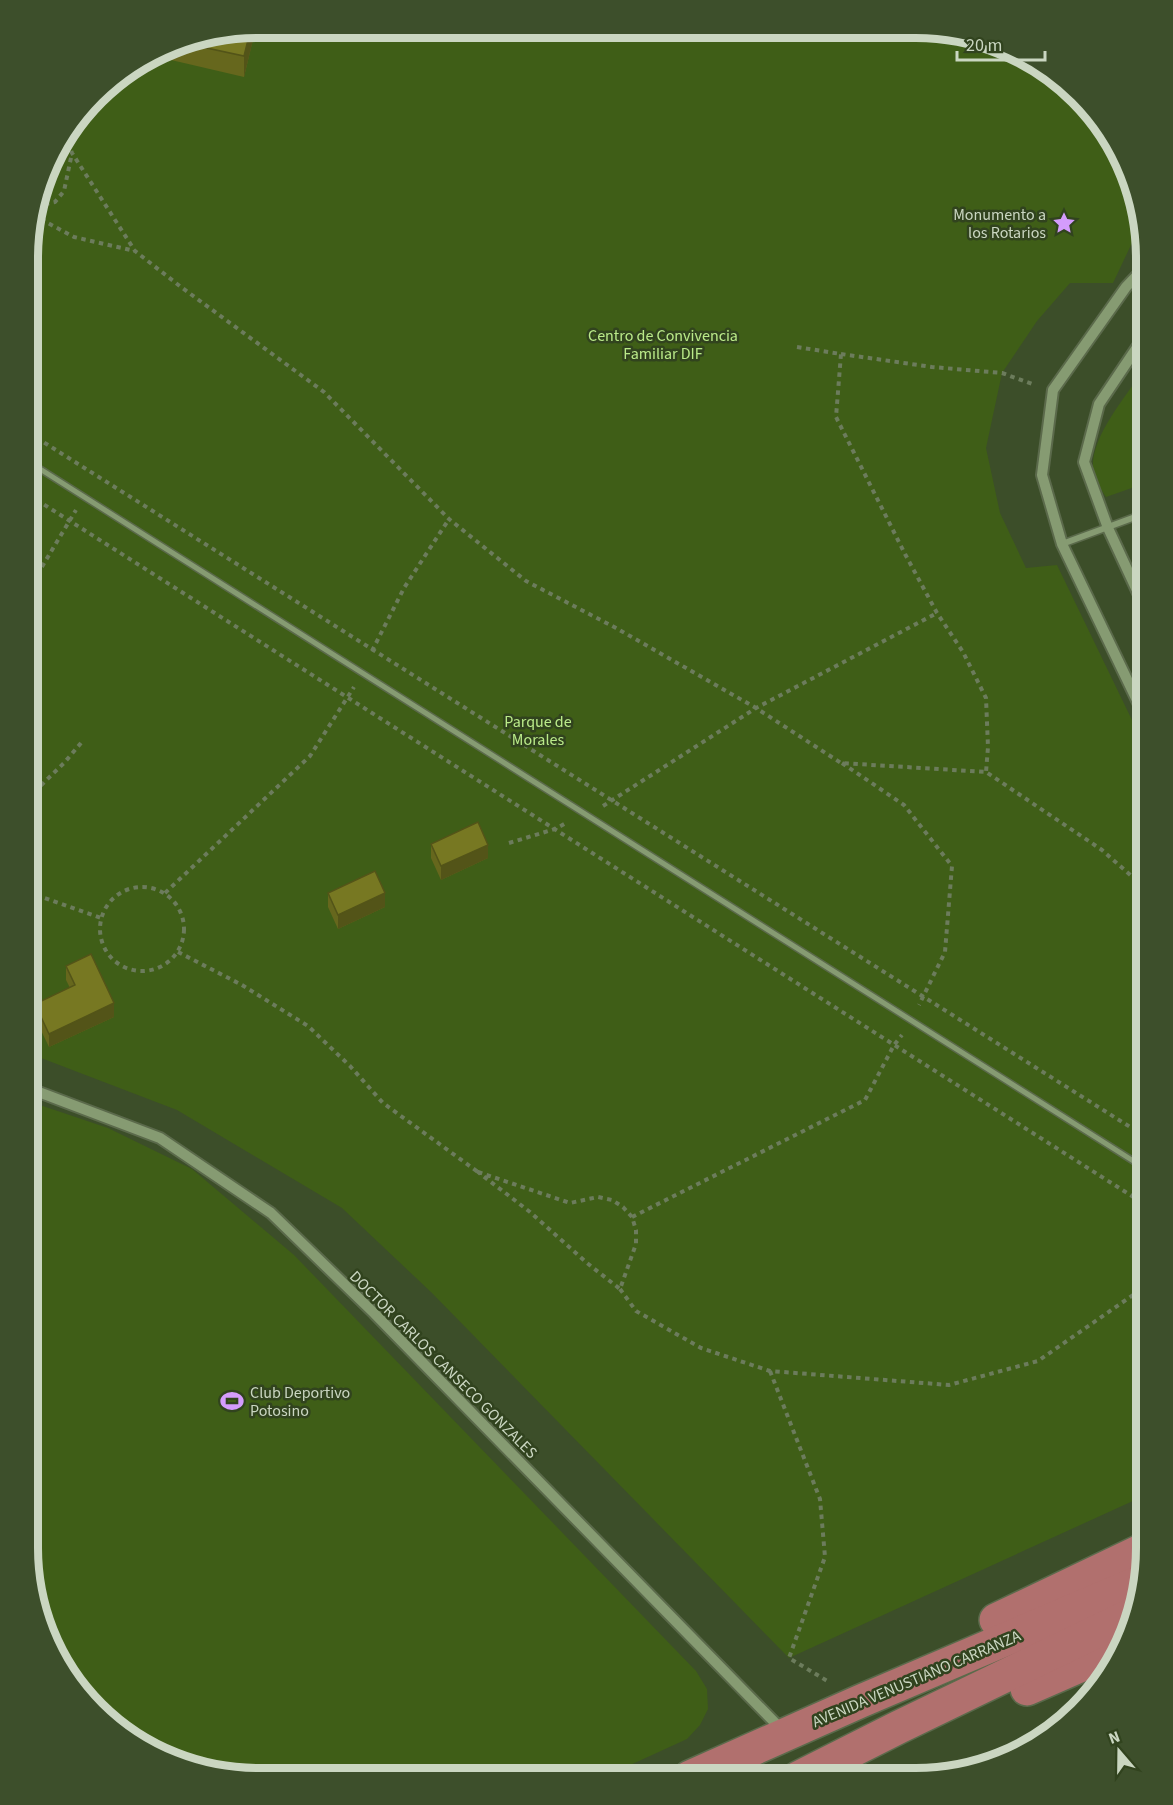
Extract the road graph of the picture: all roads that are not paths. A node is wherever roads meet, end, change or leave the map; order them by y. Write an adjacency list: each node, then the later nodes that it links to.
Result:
1 (1136, 276): 6 (street)
2 (1136, 349): 5 (street)
3 (38, 468): 10 (street)
4 (1136, 517): 5 (street)
5 (1107, 528): 6 (street); 7 (street)
6 (1062, 544): 8 (street)
7 (1136, 589)
8 (1136, 698)
9 (38, 1093): 17 (street, DOCTOR CARLOS CANSECO GONZALES)
10 (1136, 1163)
11 (1136, 1555): 15 (main road)
12 (1132, 1585): 15 (main road, AVENIDA VENUSTIANO CARRANZA)
13 (1124, 1619): 16 (main road, AVENIDA VENUSTIANO CARRANZA)
14 (1108, 1653): 16 (main road)
15 (861, 1701): 17 (main road, AVENIDA VENUSTIANO CARRANZA)
16 (899, 1727): 19 (main road, AVENIDA VENUSTIANO CARRANZA)
17 (786, 1735): 18 (main road, AVENIDA VENUSTIANO CARRANZA)
18 (711, 1768)
19 (818, 1768)

